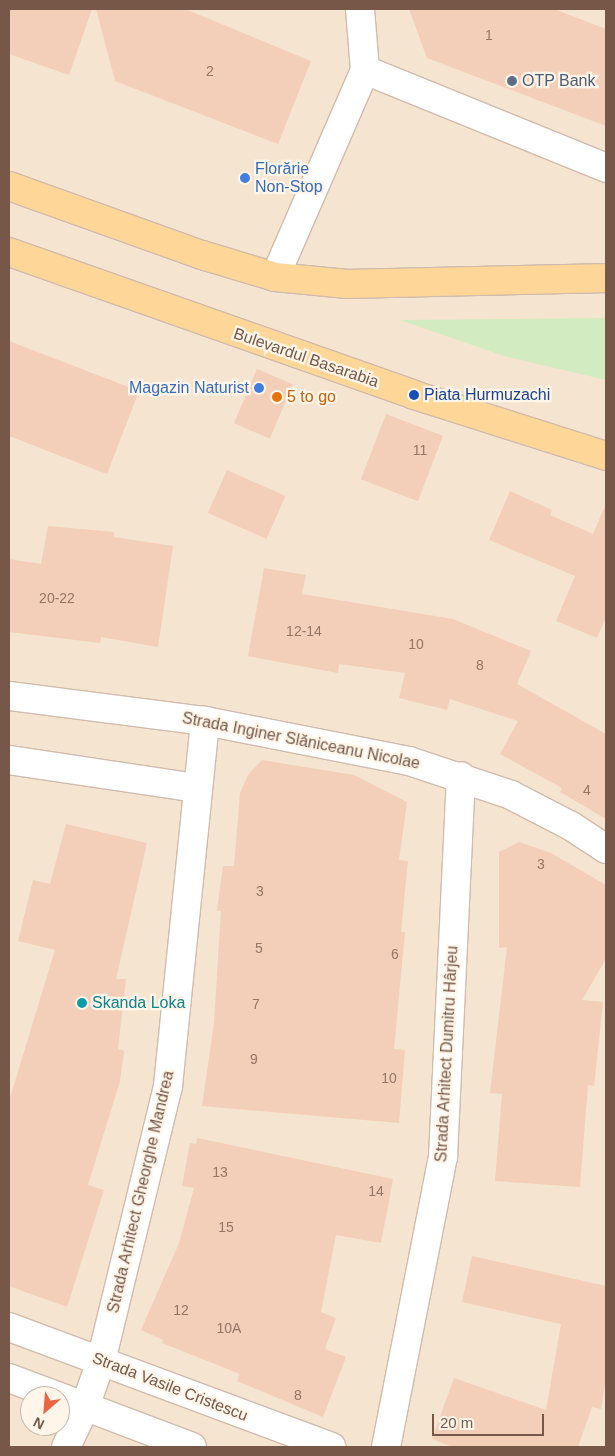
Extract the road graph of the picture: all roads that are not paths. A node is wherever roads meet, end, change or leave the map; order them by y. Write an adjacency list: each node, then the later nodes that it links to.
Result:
1 (360, 9): 2 (street)
2 (365, 70): 3 (street); 6 (street)
3 (606, 168)
4 (9, 186): 6 (main road)
5 (9, 252): 8 (main road, Bulevardul Basarabia)
6 (275, 277): 7 (main road)
7 (606, 278)
8 (606, 456)
9 (9, 696): 10 (street, Strada Inginer Slăniceanu Nicolae)
10 (205, 721): 12 (street, Strada Inginer Slăniceanu Nicolae); 13 (street, Strada Arhitect Gheorghe Mandrea)
11 (9, 760): 13 (street)
12 (461, 776): 14 (street, Strada Inginer Slăniceanu Nicolae); 24 (street, Strada Arhitect Dumitru Hârjeu)
13 (196, 788): 16 (street, Strada Arhitect Gheorghe Mandrea)
14 (606, 849)
15 (9, 1326): 16 (street, Strada Vasile Cristescu)
16 (101, 1361): 20 (street, Strada Arhitect Gheorghe Mandrea); 23 (street, Strada Vasile Cristescu)
17 (9, 1378): 18 (street)
18 (30, 1386)
19 (70, 1401): 20 (street)
20 (85, 1407): 21 (street, Strada Arhitect Gheorghe Mandrea); 22 (street)
21 (66, 1447)
22 (192, 1447)
23 (331, 1447)
24 (386, 1447)

